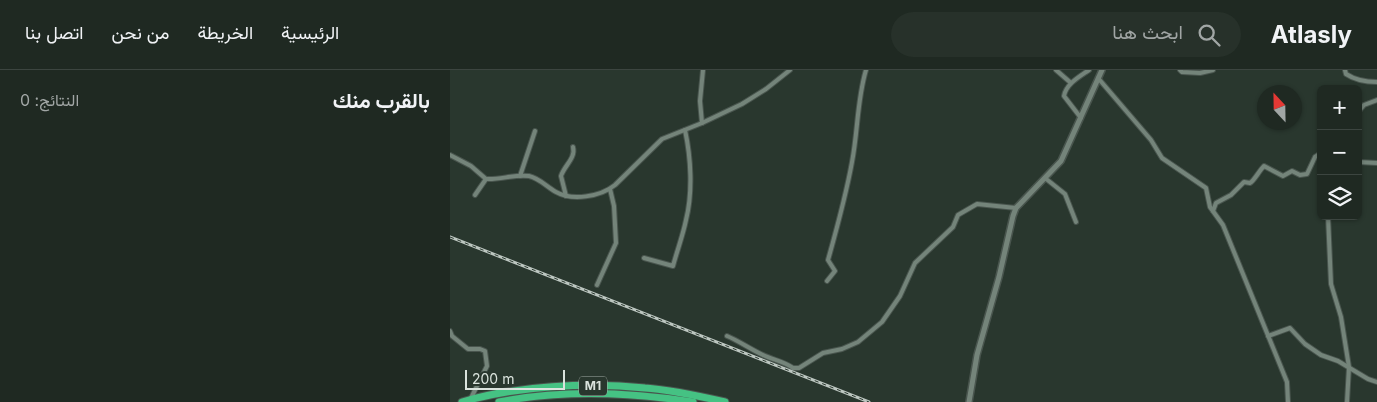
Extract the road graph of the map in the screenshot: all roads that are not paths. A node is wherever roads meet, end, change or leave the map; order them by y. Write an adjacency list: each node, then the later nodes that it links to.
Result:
1 (703, 70): 16 (street)
2 (790, 70): 16 (street)
3 (866, 70): 35 (street)
4 (1056, 70): 12 (street)
5 (1089, 70): 12 (street)
6 (1102, 70): 10 (street)
7 (1180, 70): 8 (street)
8 (1212, 70)
9 (1345, 70): 11 (street)
10 (1098, 78): 15 (street); 31 (street)
11 (1377, 82)
12 (1071, 84): 15 (street)
13 (1377, 100): 14 (street)
14 (1362, 107)
15 (1081, 118): 25 (street)
16 (702, 123): 17 (street)
17 (685, 130): 27 (street); 34 (street)
18 (535, 131): 24 (street)
19 (573, 147): 29 (street)
20 (450, 155): 26 (street)
21 (1317, 156): 31 (street)
22 (1362, 162): 23 (street)
23 (1377, 163)
24 (520, 176): 26 (street); 29 (street)
25 (1045, 178): 30 (street); 33 (street)
26 (486, 179): 28 (street)
27 (610, 189): 29 (street); 36 (street)
28 (475, 195)
29 (566, 196)
30 (1016, 208): 38 (street); 47 (street)
31 (1213, 211): 39 (street)
32 (1328, 220): 40 (street)
33 (1076, 222)
34 (644, 258)
35 (827, 281)
36 (598, 285)
37 (450, 331): 42 (street)
38 (727, 336)
39 (1268, 336): 40 (street); 48 (street)
40 (1349, 367): 41 (street); 49 (street)
41 (1377, 382)
42 (470, 400): 43 (highway, M1); 46 (highway, M1)
43 (462, 402)
44 (500, 402): 45 (highway, M1)
45 (693, 402)
46 (725, 402)
47 (969, 402)
48 (1288, 402)
49 (1346, 402)

